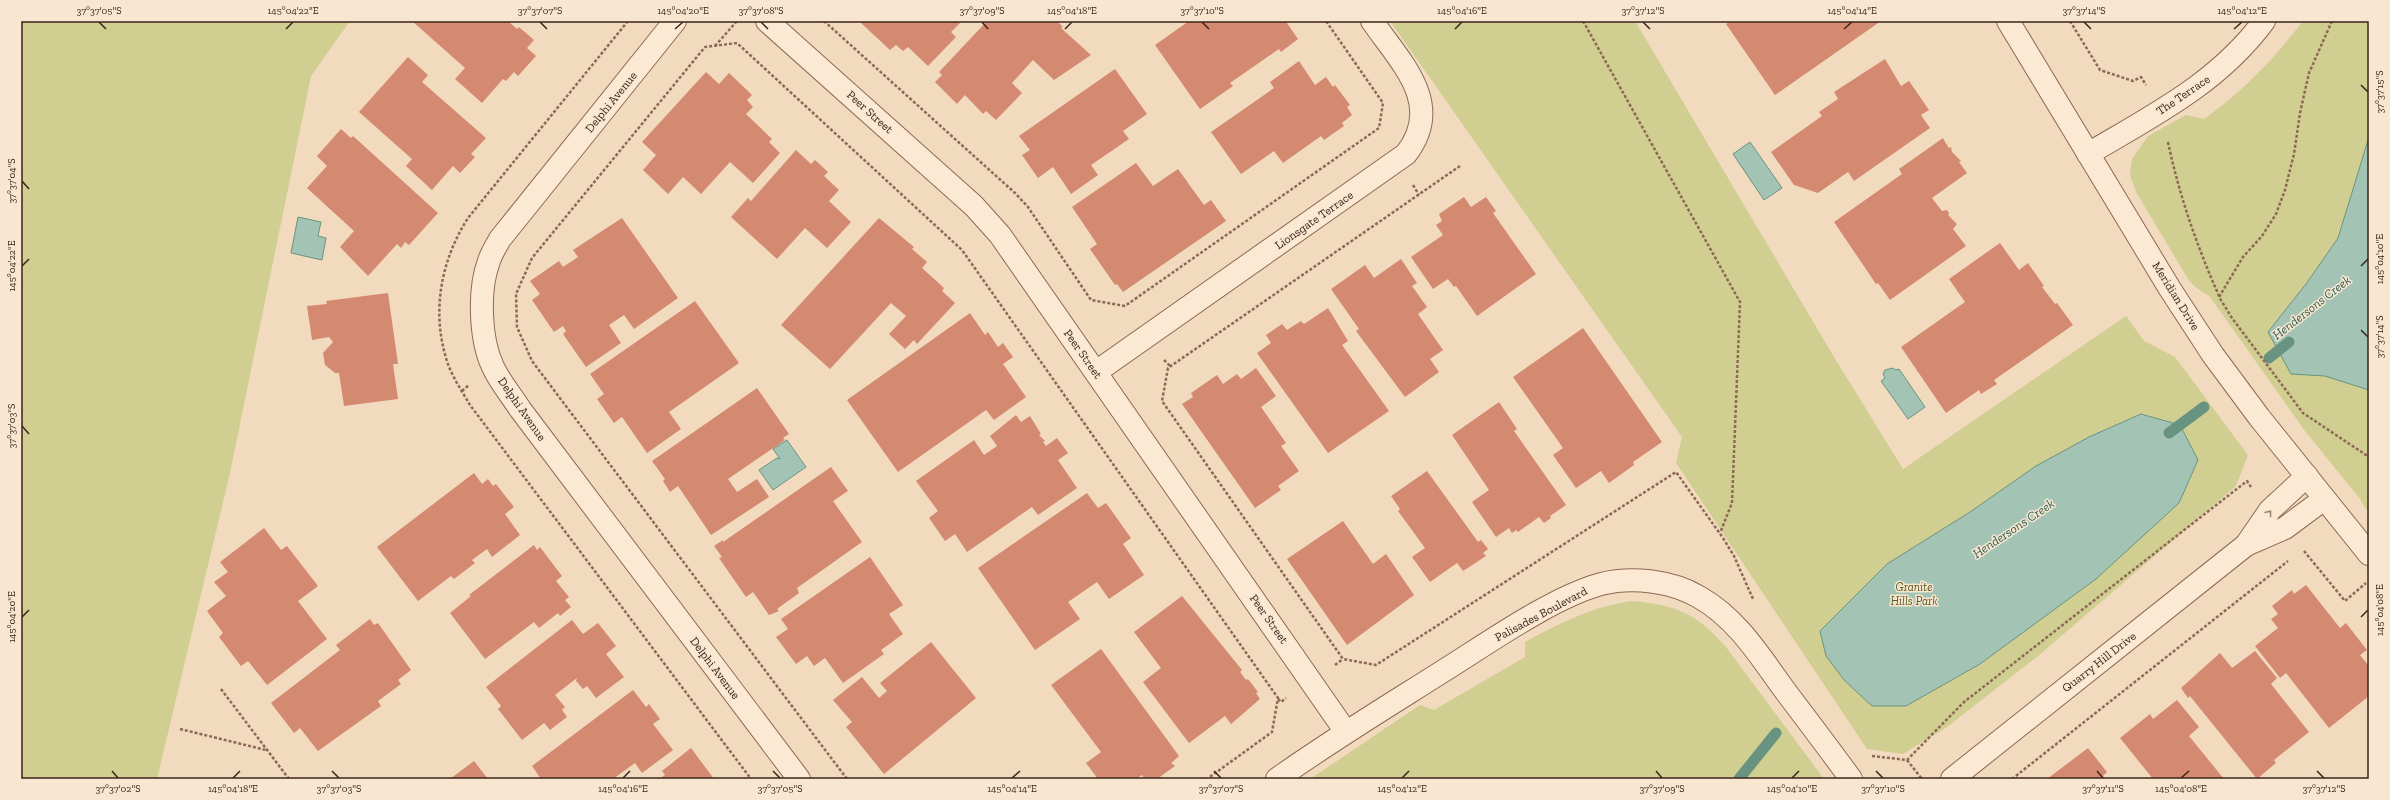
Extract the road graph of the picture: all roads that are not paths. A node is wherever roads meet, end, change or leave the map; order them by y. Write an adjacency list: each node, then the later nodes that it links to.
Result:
1 (675, 21): 14 (street, Delphi Avenue)
2 (767, 21): 7 (street, Peer Street)
3 (1372, 21): 7 (street, Lionsgate Terrace)
4 (2008, 21): 6 (street, Meridian Drive)
5 (2264, 21): 6 (street, The Terrace)
6 (2088, 154): 8 (street, Meridian Drive)
7 (1096, 372): 12 (street, Peer Street)
8 (2307, 476): 9 (street, Meridian Drive); 10 (street, Quarry Hill Drive, one-way to 8)
9 (2324, 499): 10 (street, Quarry Hill Drive); 11 (street, Meridian Drive)
10 (2246, 545): 16 (street, Quarry Hill Drive)
11 (2369, 554)
12 (1346, 732): 13 (street, Palisades Boulevard); 15 (street, Palisades Boulevard)
13 (1844, 769)
14 (799, 779)
15 (1277, 779)
16 (1952, 779)

